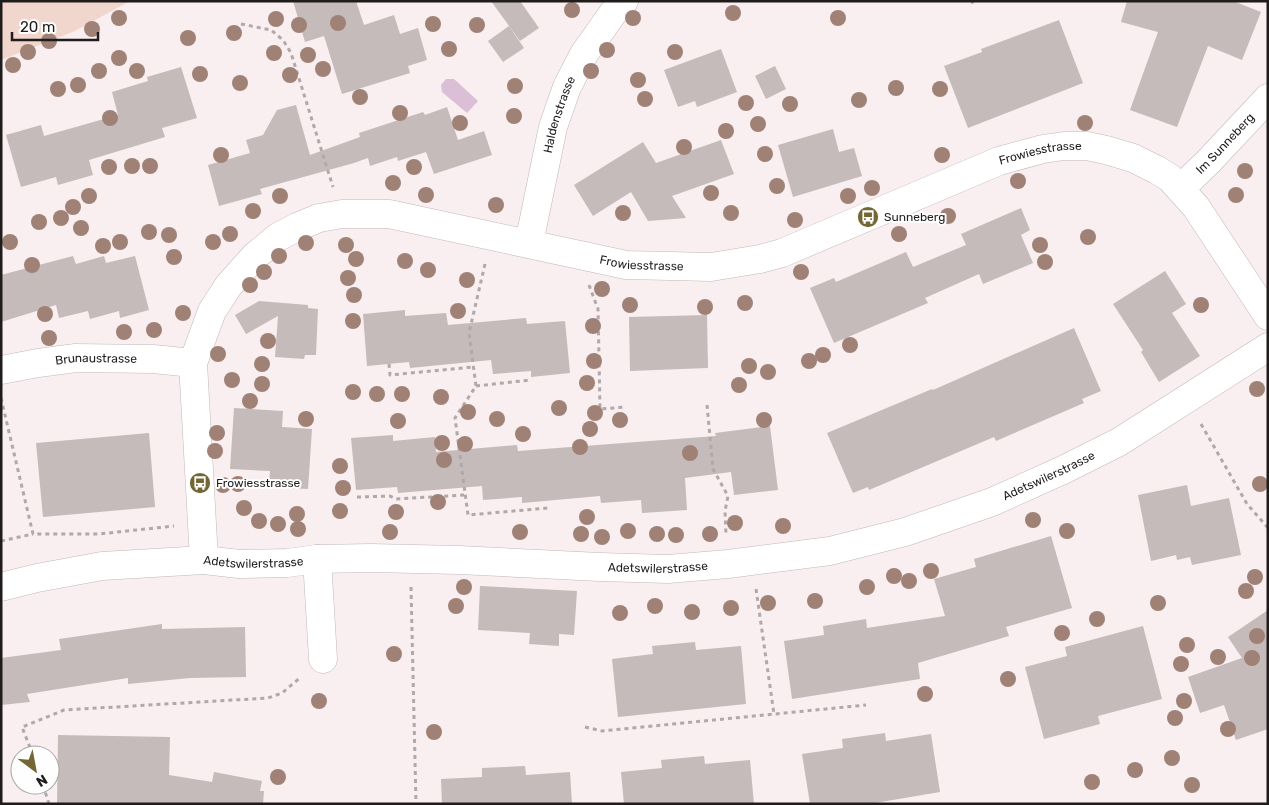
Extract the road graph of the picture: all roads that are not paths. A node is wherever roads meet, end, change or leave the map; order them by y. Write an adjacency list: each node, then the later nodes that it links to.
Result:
1 (624, 1): 4 (street, Haldenstrasse)
2 (1268, 98): 3 (street, Im Sunneberg)
3 (1180, 189): 4 (street, Frowiesstrasse); 5 (street, Frowiesstrasse)
4 (529, 243): 7 (street, Frowiesstrasse)
5 (1268, 316)
6 (1268, 347): 9 (street, Adetswilerstrasse)
7 (193, 363): 8 (street, Brunaustrasse); 10 (street, Frowiesstrasse)
8 (1, 370)
9 (317, 559): 10 (street, Adetswilerstrasse); 12 (street)
10 (204, 560): 11 (street, Adetswilerstrasse)
11 (1, 587)
12 (323, 659)

